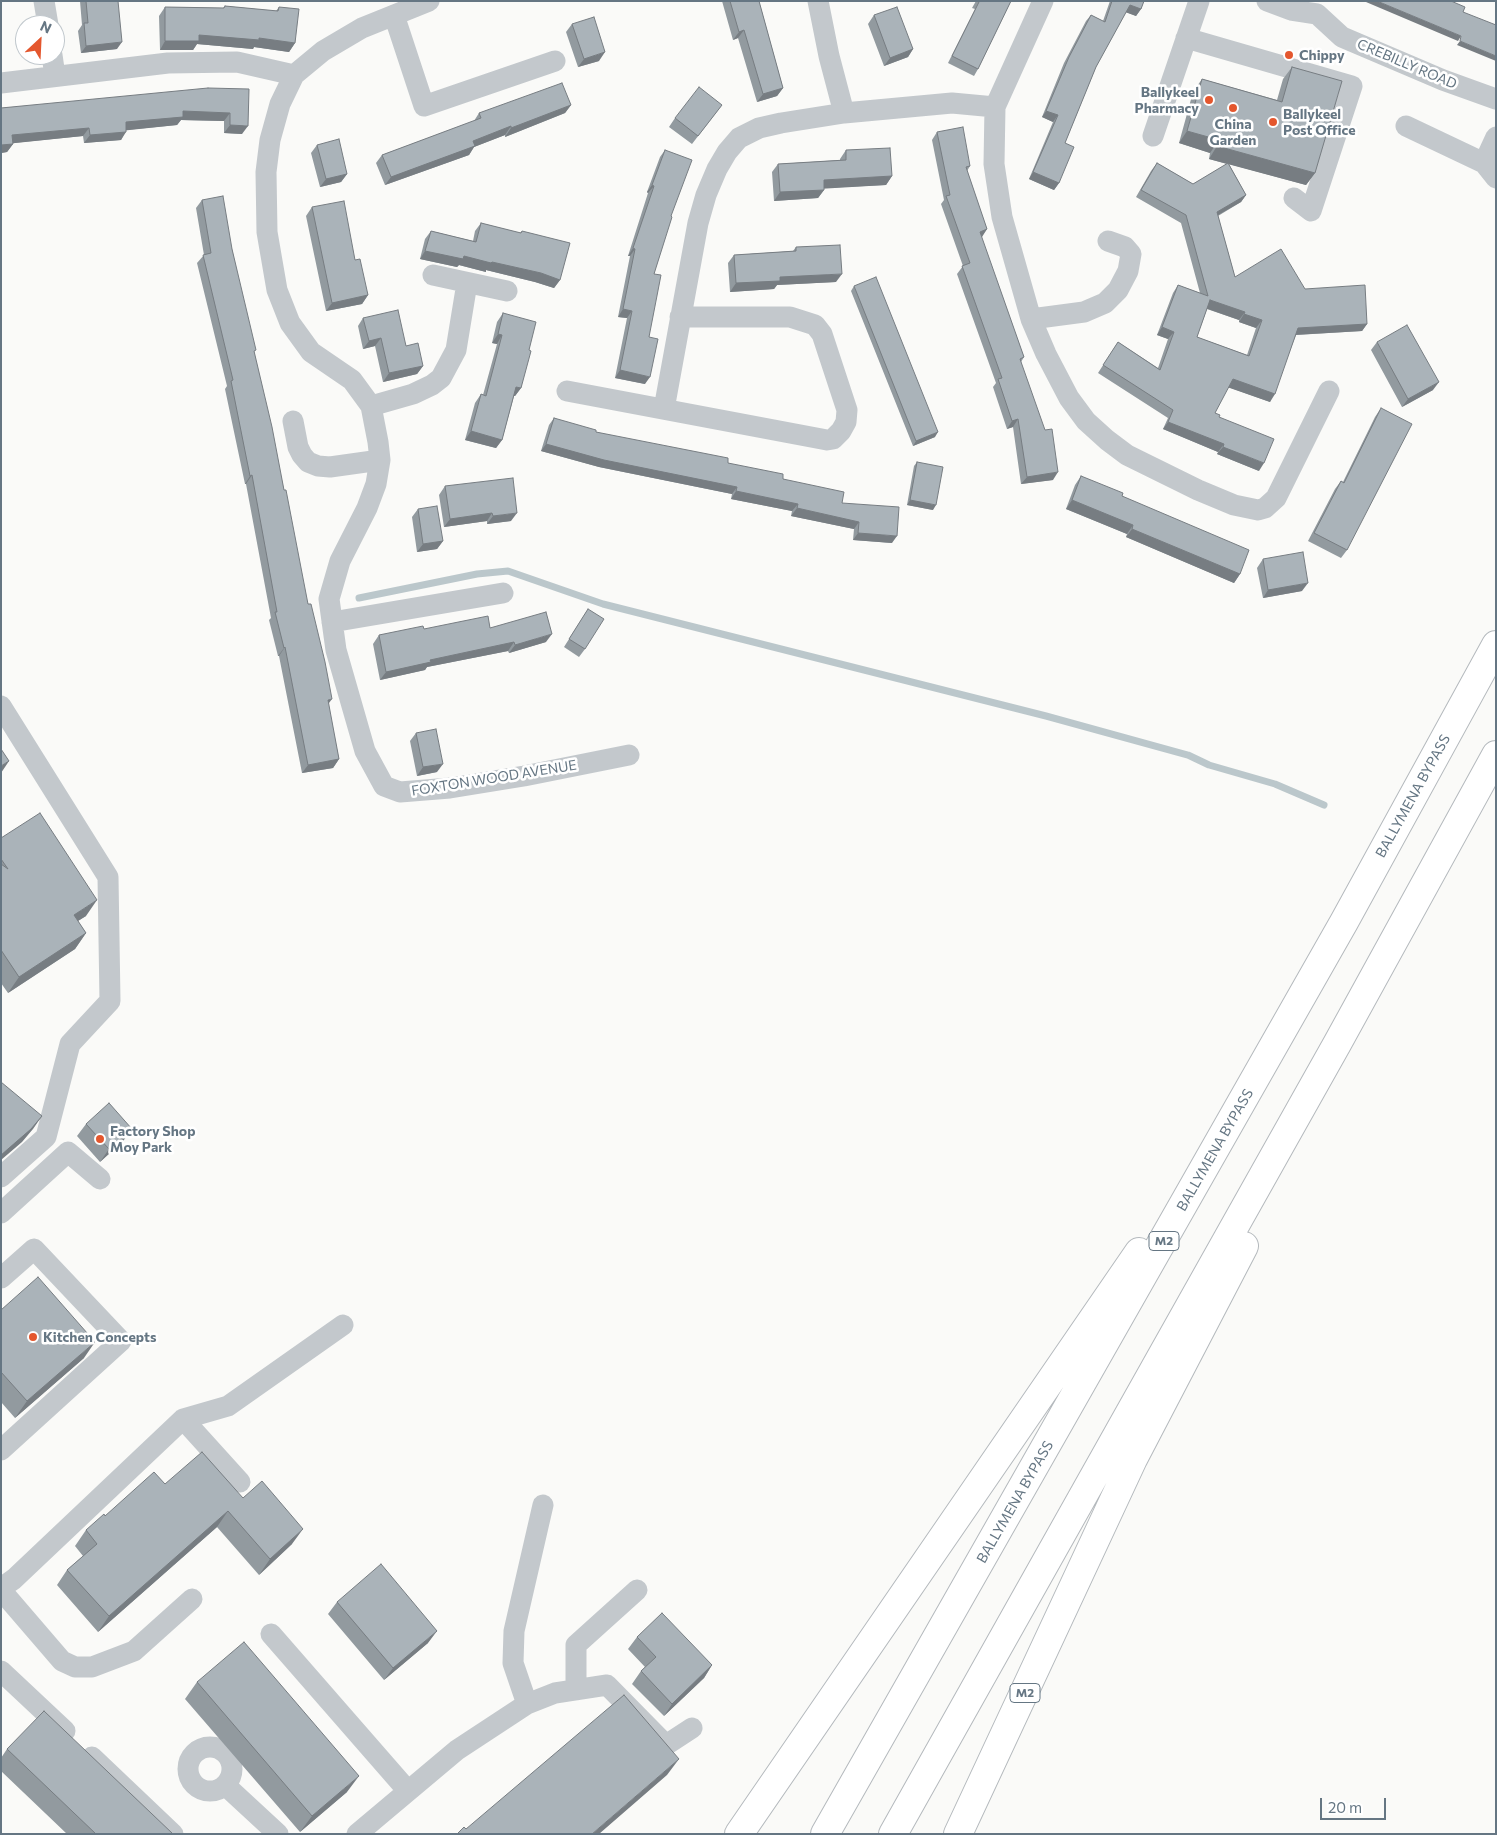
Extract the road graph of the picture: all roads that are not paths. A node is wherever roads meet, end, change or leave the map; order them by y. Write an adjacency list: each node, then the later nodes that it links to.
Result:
1 (44, 1): 8 (street)
2 (429, 1): 9 (street, FOXTON WOOD AVENUE)
3 (818, 1): 18 (street)
4 (1043, 1): 17 (street)
5 (1199, 1): 10 (street)
6 (1267, 1): 7 (street, CREBILLY ROAD)
7 (1320, 8): 16 (street, CREBILLY ROAD)
8 (46, 15)
9 (394, 15): 11 (street); 14 (street, FOXTON WOOD AVENUE)
10 (1186, 38): 20 (street); 23 (street)
11 (555, 61)
12 (54, 65): 15 (street)
13 (65, 65): 14 (street)
14 (294, 75): 32 (street, FOXTON WOOD AVENUE)
15 (1, 82)
16 (1496, 99)
17 (995, 107): 18 (street); 29 (street)
18 (844, 113): 28 (street)
19 (1406, 126): 22 (street)
20 (1153, 136)
21 (1496, 137): 22 (street)
22 (1490, 170)
23 (1294, 198)
24 (1108, 241): 29 (street)
25 (433, 275): 26 (street)
26 (467, 283): 27 (street); 32 (street)
27 (507, 292)
28 (680, 317): 33 (street); 33 (street)
29 (1031, 319): 31 (street)
30 (567, 391): 33 (street)
31 (1329, 391)
32 (371, 406): 35 (street, FOXTON WOOD AVENUE)
33 (664, 409)
34 (293, 421): 35 (street)
35 (380, 460): 37 (street, FOXTON WOOD AVENUE)
36 (503, 593): 37 (street)
37 (332, 622): 40 (street, FOXTON WOOD AVENUE)
38 (1496, 645): 42 (highway, BALLYMENA BYPASS / M2)
39 (1, 706): 43 (street)
40 (629, 755)
41 (1496, 755): 67 (highway, M2); 68 (highway, M2)
42 (1344, 922): 65 (highway, M2); 66 (highway, BALLYMENA BYPASS / M2)
43 (1, 1177)
44 (100, 1179): 45 (street)
45 (1, 1213)
46 (1, 1278): 49 (street)
47 (343, 1325): 48 (street)
48 (183, 1419): 50 (street); 52 (street)
49 (1, 1450)
50 (240, 1482)
51 (543, 1505): 58 (street)
52 (1, 1589): 54 (street)
53 (638, 1590): 57 (street)
54 (192, 1599)
55 (271, 1634): 61 (street)
56 (1, 1671): 62 (street)
57 (576, 1690): 58 (street); 59 (street)
58 (527, 1704): 61 (street)
59 (692, 1728)
60 (225, 1786): 63 (street)
61 (408, 1791): 64 (street)
62 (173, 1834)
63 (278, 1834)
64 (357, 1834)
65 (739, 1834)
66 (826, 1834)
67 (893, 1834)
68 (958, 1834)

